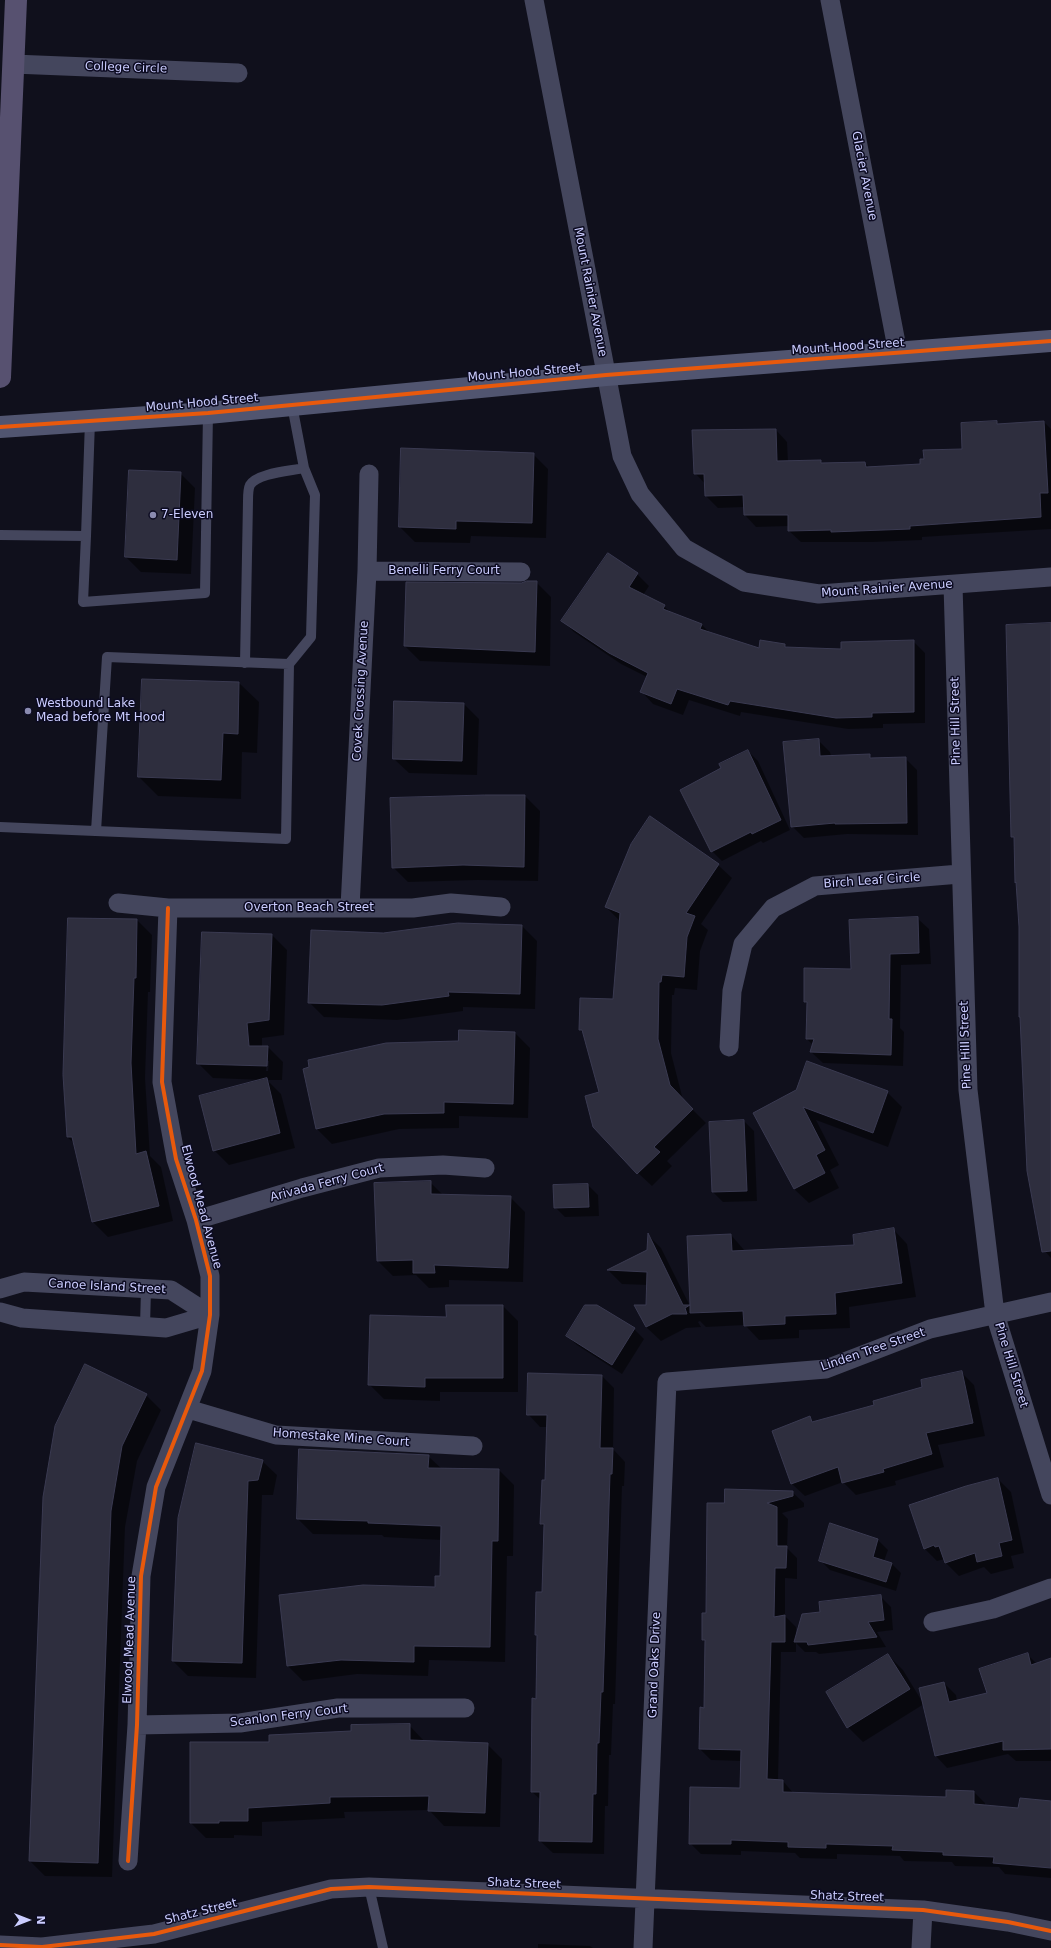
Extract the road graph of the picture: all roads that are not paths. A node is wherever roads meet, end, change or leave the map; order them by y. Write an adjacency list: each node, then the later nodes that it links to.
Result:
1 (16, 0): 4 (main road)
2 (534, 0): 8 (street, Mount Rainier Avenue)
3 (830, 0): 7 (street, Glacier Avenue)
4 (13, 64): 5 (street, College Circle); 9 (main road)
5 (238, 73)
6 (1051, 341): 7 (street, Mount Hood Street)
7 (898, 353): 8 (street, Mount Hood Street)
8 (606, 375): 10 (street, Mount Hood Street); 21 (street, Mount Rainier Avenue)
9 (0, 378)
10 (292, 405): 11 (street, Mount Hood Street); 14 (lane)
11 (208, 413): 12 (street, Mount Hood Street); 17 (lane)
12 (90, 421): 13 (street, Mount Hood Street); 17 (lane)
13 (0, 427)
14 (304, 468): 22 (lane); 23 (lane)
15 (369, 474): 18 (street, Covek Crossing Avenue)
16 (0, 535): 17 (lane)
17 (86, 536)
18 (367, 571): 19 (street, Benelli Ferry Court); 28 (street, Covek Crossing Avenue)
19 (522, 572)
20 (1051, 577): 21 (street, Mount Rainier Avenue)
21 (953, 584): 26 (street, Pine Hill Street)
22 (245, 663): 23 (lane); 25 (lane)
23 (289, 664): 25 (lane)
24 (0, 827): 25 (lane)
25 (96, 831)
26 (960, 874): 31 (street, Birch Leaf Circle); 38 (street, Pine Hill Street)
27 (118, 903): 30 (street, Overton Beach Street)
28 (350, 907): 29 (street, Overton Beach Street); 30 (street, Overton Beach Street)
29 (501, 907)
30 (168, 908): 33 (street, Elwood Mead Avenue)
31 (729, 1047)
32 (485, 1168): 33 (street, Arivada Ferry Court)
33 (196, 1220): 39 (street, Elwood Mead Avenue)
34 (0, 1289): 35 (street, Canoe Island Street)
35 (146, 1289): 39 (street, Canoe Island Street); 40 (lane)
36 (1051, 1302): 38 (street, Linden Tree Street)
37 (0, 1312): 40 (street)
38 (995, 1314): 41 (street, Linden Tree Street); 44 (street, Pine Hill Street)
39 (210, 1315): 40 (street); 42 (street, Elwood Mead Avenue)
40 (145, 1326)
41 (667, 1382): 51 (street, Grand Oaks Drive)
42 (188, 1409): 43 (street, Homestake Mine Court); 48 (street, Elwood Mead Avenue)
43 (473, 1446)
44 (1051, 1495)
45 (1051, 1588): 46 (street)
46 (933, 1622)
47 (465, 1708): 48 (street, Scanlon Ferry Court)
48 (137, 1725): 49 (street, Elwood Mead Avenue)
49 (128, 1861)
50 (369, 1887): 51 (street, Shatz Street); 54 (street, Shatz Street); 55 (lane)
51 (645, 1899): 52 (street, Shatz Street); 56 (street, Grand Oaks Drive)
52 (923, 1910): 53 (street, Shatz Street); 57 (street)
53 (1051, 1931)
54 (0, 1945)
55 (383, 1948)
56 (643, 1948)
57 (921, 1948)

